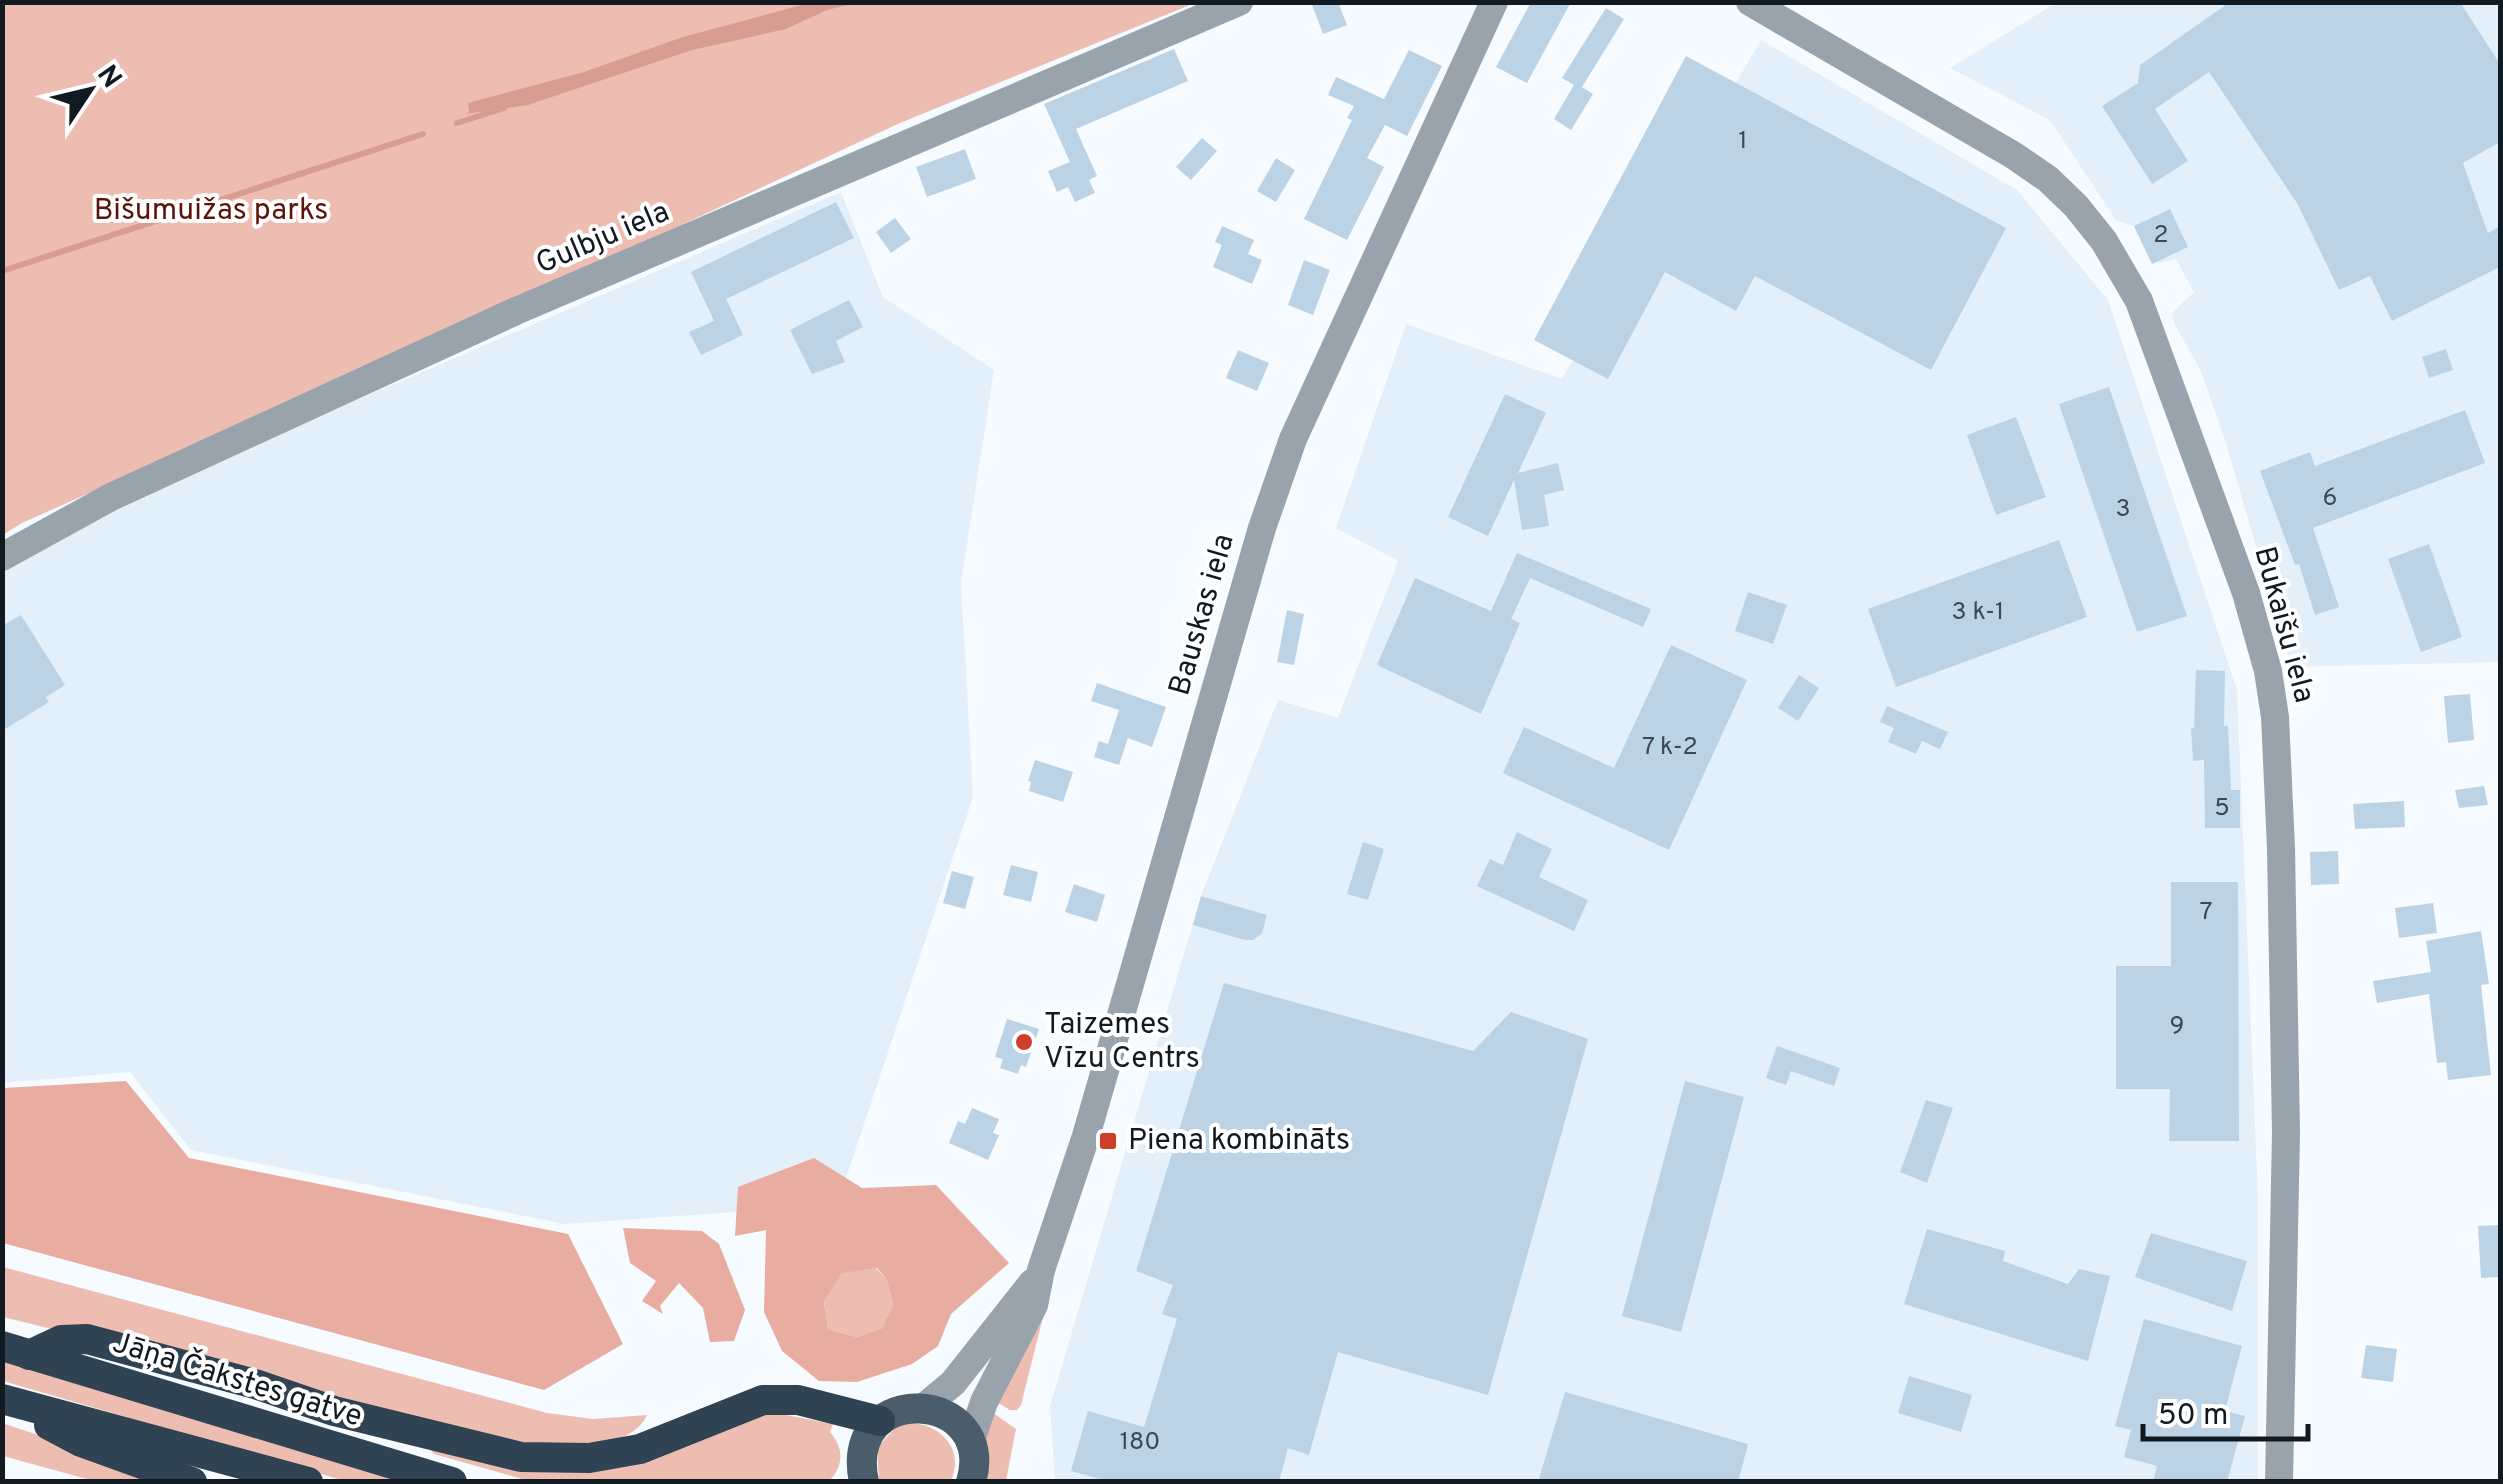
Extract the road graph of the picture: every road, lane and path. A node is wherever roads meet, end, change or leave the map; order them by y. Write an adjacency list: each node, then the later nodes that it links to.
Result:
1 (1239, 2): 4 (street, Gulbju iela)
2 (1494, 2): 5 (street, Bauskas iela)
3 (1750, 2): 16 (street, Bukaišu iela)
4 (2, 557)
5 (1042, 1270): 8 (street); 10 (street, Bauskas iela)
6 (16, 1351): 9 (highway); 14 (highway, Jāņa Čakstes gatve)
7 (15, 1403): 12 (highway); 13 (highway)
8 (924, 1407): 9 (main road); 10 (main road)
9 (880, 1421): 11 (main road)
10 (970, 1442): 15 (main road)
11 (860, 1476)
12 (192, 1482)
13 (308, 1482)
14 (452, 1482)
15 (970, 1482)
16 (2279, 1482)

